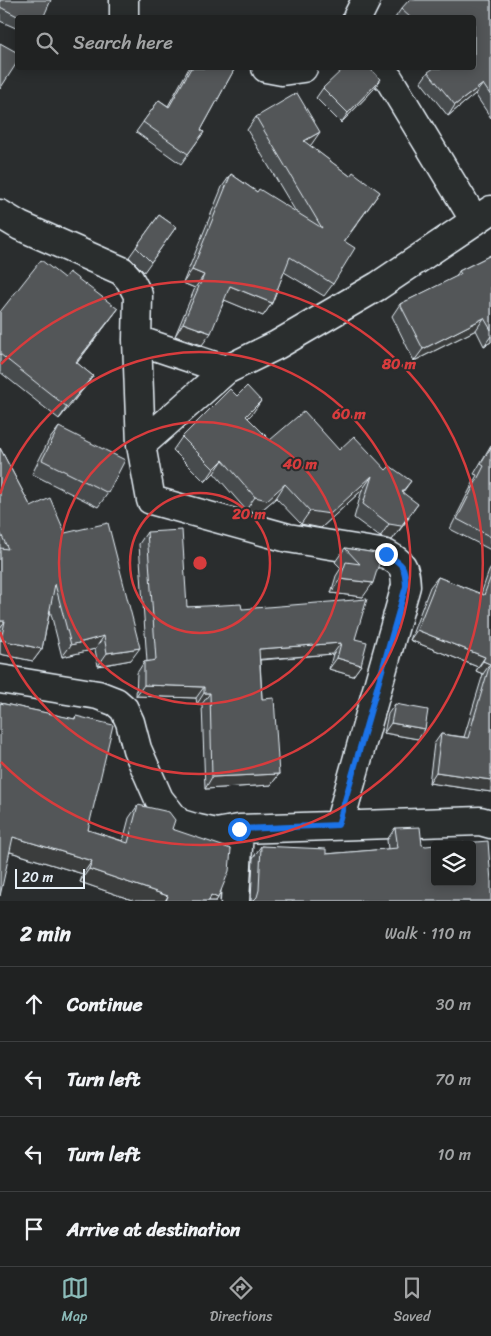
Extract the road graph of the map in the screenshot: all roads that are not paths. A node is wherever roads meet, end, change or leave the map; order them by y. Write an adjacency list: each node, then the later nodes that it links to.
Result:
1 (124, 0): 3 (street)
2 (366, 0): 4 (street)
3 (124, 15)
4 (358, 15)
5 (379, 70): 7 (street)
6 (0, 214): 8 (street)
7 (483, 215): 9 (street)
8 (137, 340): 9 (street); 10 (street)
9 (226, 370): 10 (street)
10 (141, 445): 13 (street)
11 (0, 679): 14 (street)
12 (491, 824): 13 (street)
13 (338, 825): 14 (street)
14 (239, 829): 15 (street)
15 (236, 901)

